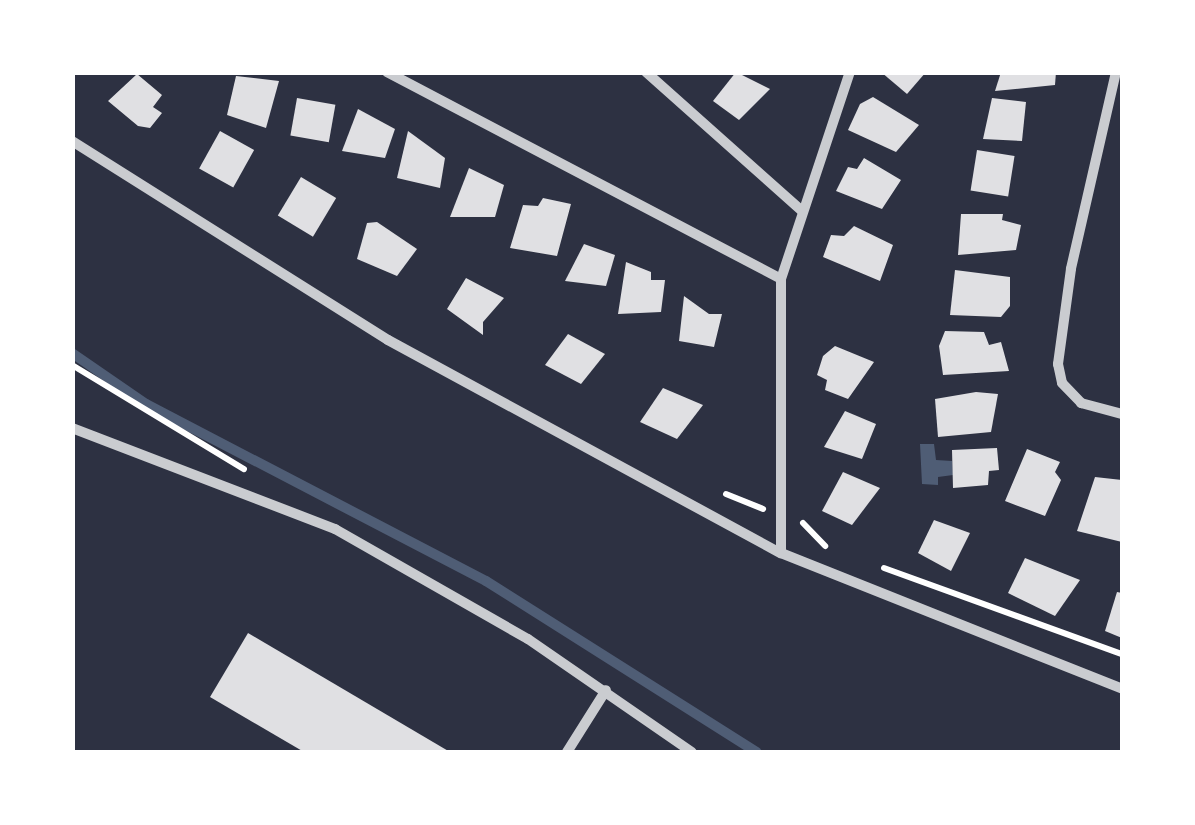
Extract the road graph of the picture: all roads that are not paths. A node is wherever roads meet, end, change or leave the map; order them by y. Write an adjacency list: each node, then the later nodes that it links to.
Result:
1 (387, 72): 7 (street)
2 (646, 72): 6 (street)
3 (850, 72): 6 (street)
4 (1116, 72): 8 (street)
5 (72, 141): 10 (street)
6 (802, 211): 7 (street)
7 (781, 278): 10 (street)
8 (1122, 414)
9 (72, 428): 12 (street)
10 (781, 553): 11 (street)
11 (1122, 689)
12 (606, 690): 13 (street); 14 (street)
13 (567, 752)
14 (692, 752)

